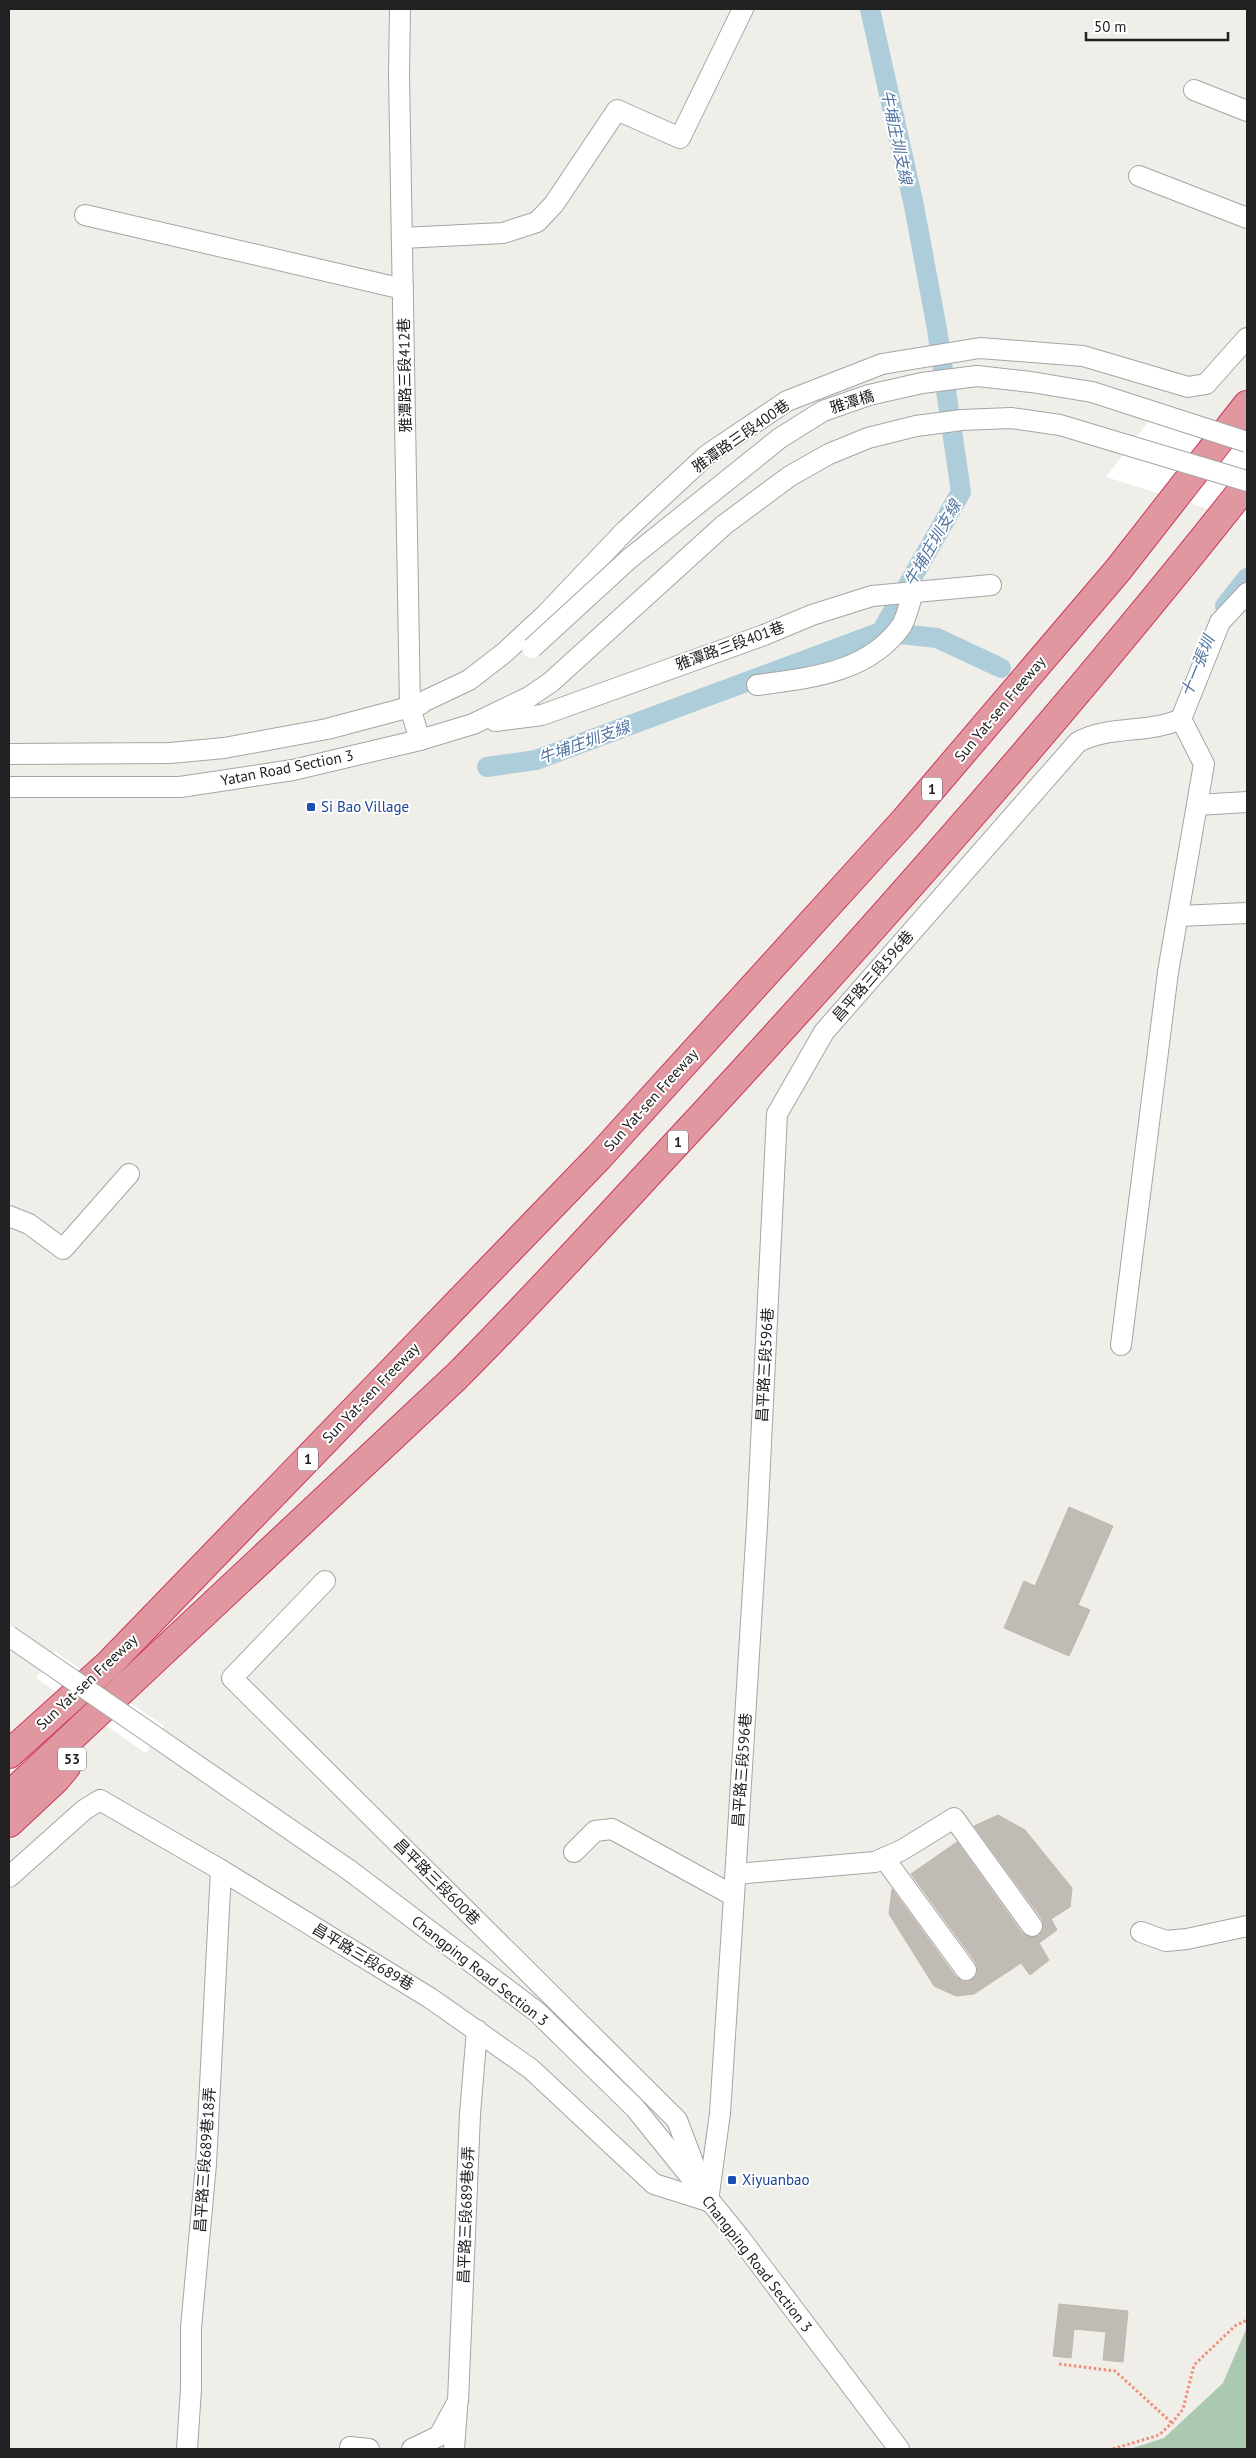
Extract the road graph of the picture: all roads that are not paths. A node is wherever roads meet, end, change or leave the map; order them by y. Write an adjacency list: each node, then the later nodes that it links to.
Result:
1 (400, 9): 8 (street, 雅潭路三段412巷)
2 (743, 9): 8 (street)
3 (1194, 90): 4 (street)
4 (1247, 111)
5 (1139, 176): 7 (street)
6 (85, 215): 9 (street)
7 (1247, 218)
8 (402, 238): 9 (street, 雅潭路三段412巷)
9 (403, 289): 19 (street, 雅潭路三段412巷)
10 (1247, 338): 19 (street, 雅潭路三段400巷)
11 (1247, 405): 34 (highway, Sun Yat-sen Freeway / 1)
12 (1247, 442): 17 (street, 雅潭橋, bridge)
13 (1247, 482): 21 (street, Yatan Road Section 3, bridge); 35 (highway, Sun Yat-sen Freeway / 1)
14 (991, 585): 15 (street, 雅潭路三段401巷)
15 (911, 592): 18 (street); 21 (street, 雅潭路三段401巷)
16 (1247, 593): 20 (street)
17 (532, 648): 19 (street, Yatan Road Section 3)
18 (757, 685)
19 (410, 708): 22 (street, 雅潭路三段412巷); 23 (street, Yatan Road Section 3)
20 (1181, 719): 26 (street); 43 (street, 昌平路三段596巷)
21 (473, 724): 22 (street, Yatan Road Section 3)
22 (420, 740): 24 (street, Yatan Road Section 3)
23 (9, 754)
24 (9, 788)
25 (1247, 802): 26 (street)
26 (1198, 805): 28 (street)
27 (1247, 913): 28 (street)
28 (1179, 916): 31 (street)
29 (129, 1174): 30 (street)
30 (9, 1216)
31 (1121, 1345)
32 (324, 1581): 51 (street, 昌平路三段600巷)
33 (9, 1636): 51 (street, Changping Road Section 3, bridge)
34 (109, 1664): 36 (highway); 37 (highway, Sun Yat-sen Freeway / 1)
35 (126, 1688): 38 (highway, Sun Yat-sen Freeway / 1); 39 (highway, 53)
36 (9, 1732)
37 (9, 1754)
38 (9, 1796)
39 (9, 1823)
40 (574, 1852): 45 (street)
41 (884, 1858): 43 (street); 46 (street); 49 (street)
42 (221, 1870): 44 (street, 昌平路三段689巷); 50 (street, 昌平路三段689巷); 53 (street, 昌平路三段689巷18弄)
43 (736, 1874): 45 (street, 昌平路三段596巷)
44 (9, 1878)
45 (734, 1896): 51 (street, 昌平路三段596巷)
46 (1032, 1926)
47 (1247, 1926): 48 (street)
48 (1141, 1932)
49 (966, 1970)
50 (477, 2030): 51 (street, 昌平路三段689巷); 52 (street, 昌平路三段689巷6弄)
51 (708, 2201): 56 (street, Changping Road Section 3)
52 (458, 2401): 54 (street, 昌平路三段689巷6弄); 55 (street, 昌平路三段689巷6弄)
53 (188, 2449)
54 (412, 2449)
55 (454, 2449)
56 (899, 2449)

